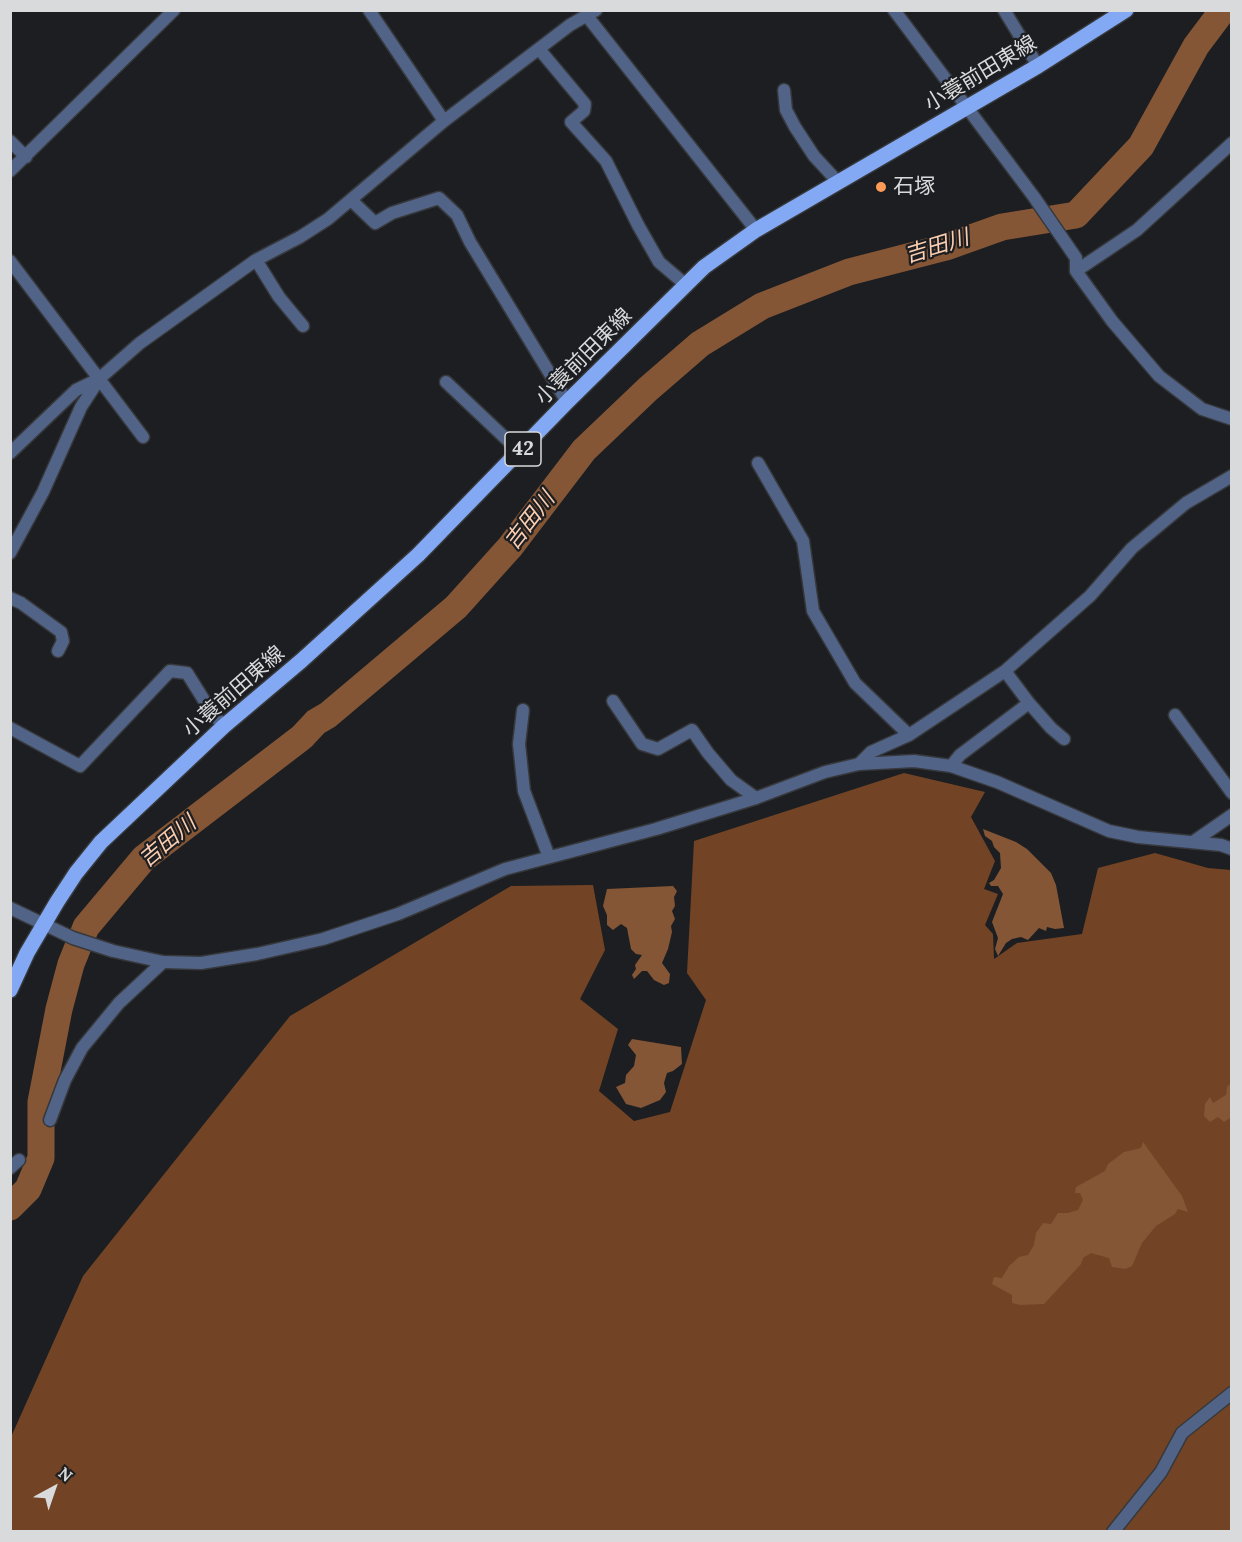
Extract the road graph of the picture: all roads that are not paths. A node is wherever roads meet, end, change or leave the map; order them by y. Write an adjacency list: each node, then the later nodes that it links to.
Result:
1 (174, 10): 14 (street)
2 (369, 10): 11 (street)
3 (894, 10): 10 (street)
4 (1004, 10): 8 (street)
5 (1126, 10): 8 (main road, 小蓑前田東線 / 42)
6 (592, 13): 7 (street); 18 (street)
7 (538, 49): 11 (street); 22 (street)
8 (1038, 66): 10 (main road, 小蓑前田東線 / 42)
9 (784, 90): 16 (street)
10 (967, 108): 16 (main road, 小蓑前田東線 / 42); 21 (street)
11 (444, 121): 17 (street)
12 (10, 141): 14 (street)
13 (1232, 143): 21 (street)
14 (26, 157): 15 (street)
15 (10, 171)
16 (838, 182): 18 (main road, 小蓑前田東線 / 42)
17 (351, 200): 19 (street); 26 (street)
18 (756, 230): 22 (main road, 小蓑前田東線 / 42)
19 (256, 260): 23 (street); 24 (street)
20 (11, 263): 24 (street)
21 (1076, 271): 27 (street)
22 (686, 285): 26 (main road, 小蓑前田東線 / 42)
23 (303, 326)
24 (100, 378): 28 (street); 30 (street); 33 (street)
25 (446, 382): 29 (street)
26 (567, 402): 29 (main road, 小蓑前田東線 / 42)
27 (1232, 419)
28 (142, 437)
29 (520, 452): 41 (main road, 小蓑前田東線 / 42)
30 (10, 453)
31 (758, 463): 43 (street)
32 (1232, 476): 36 (street)
33 (10, 553)
34 (10, 598): 35 (street)
35 (58, 651)
36 (1005, 671): 38 (street); 43 (street)
37 (613, 701): 48 (street)
38 (1029, 703): 44 (street); 46 (street)
39 (523, 710): 52 (street)
40 (1175, 715): 47 (street)
41 (224, 726): 42 (street); 54 (main road, 小蓑前田東線 / 42)
42 (10, 728)
43 (909, 735): 45 (street)
44 (1064, 739)
45 (859, 764): 46 (street); 48 (street)
46 (951, 766): 50 (street)
47 (1232, 793)
48 (756, 798): 52 (street)
49 (1232, 815): 50 (street)
50 (1193, 842): 51 (street)
51 (1232, 849)
52 (549, 857): 55 (street)
53 (10, 908): 54 (street)
54 (43, 925): 55 (street); 56 (main road, 小蓑前田東線 / 42)
55 (164, 962): 57 (street)
56 (10, 990)
57 (50, 1120)
58 (1232, 1393): 59 (street)
59 (1113, 1532)

